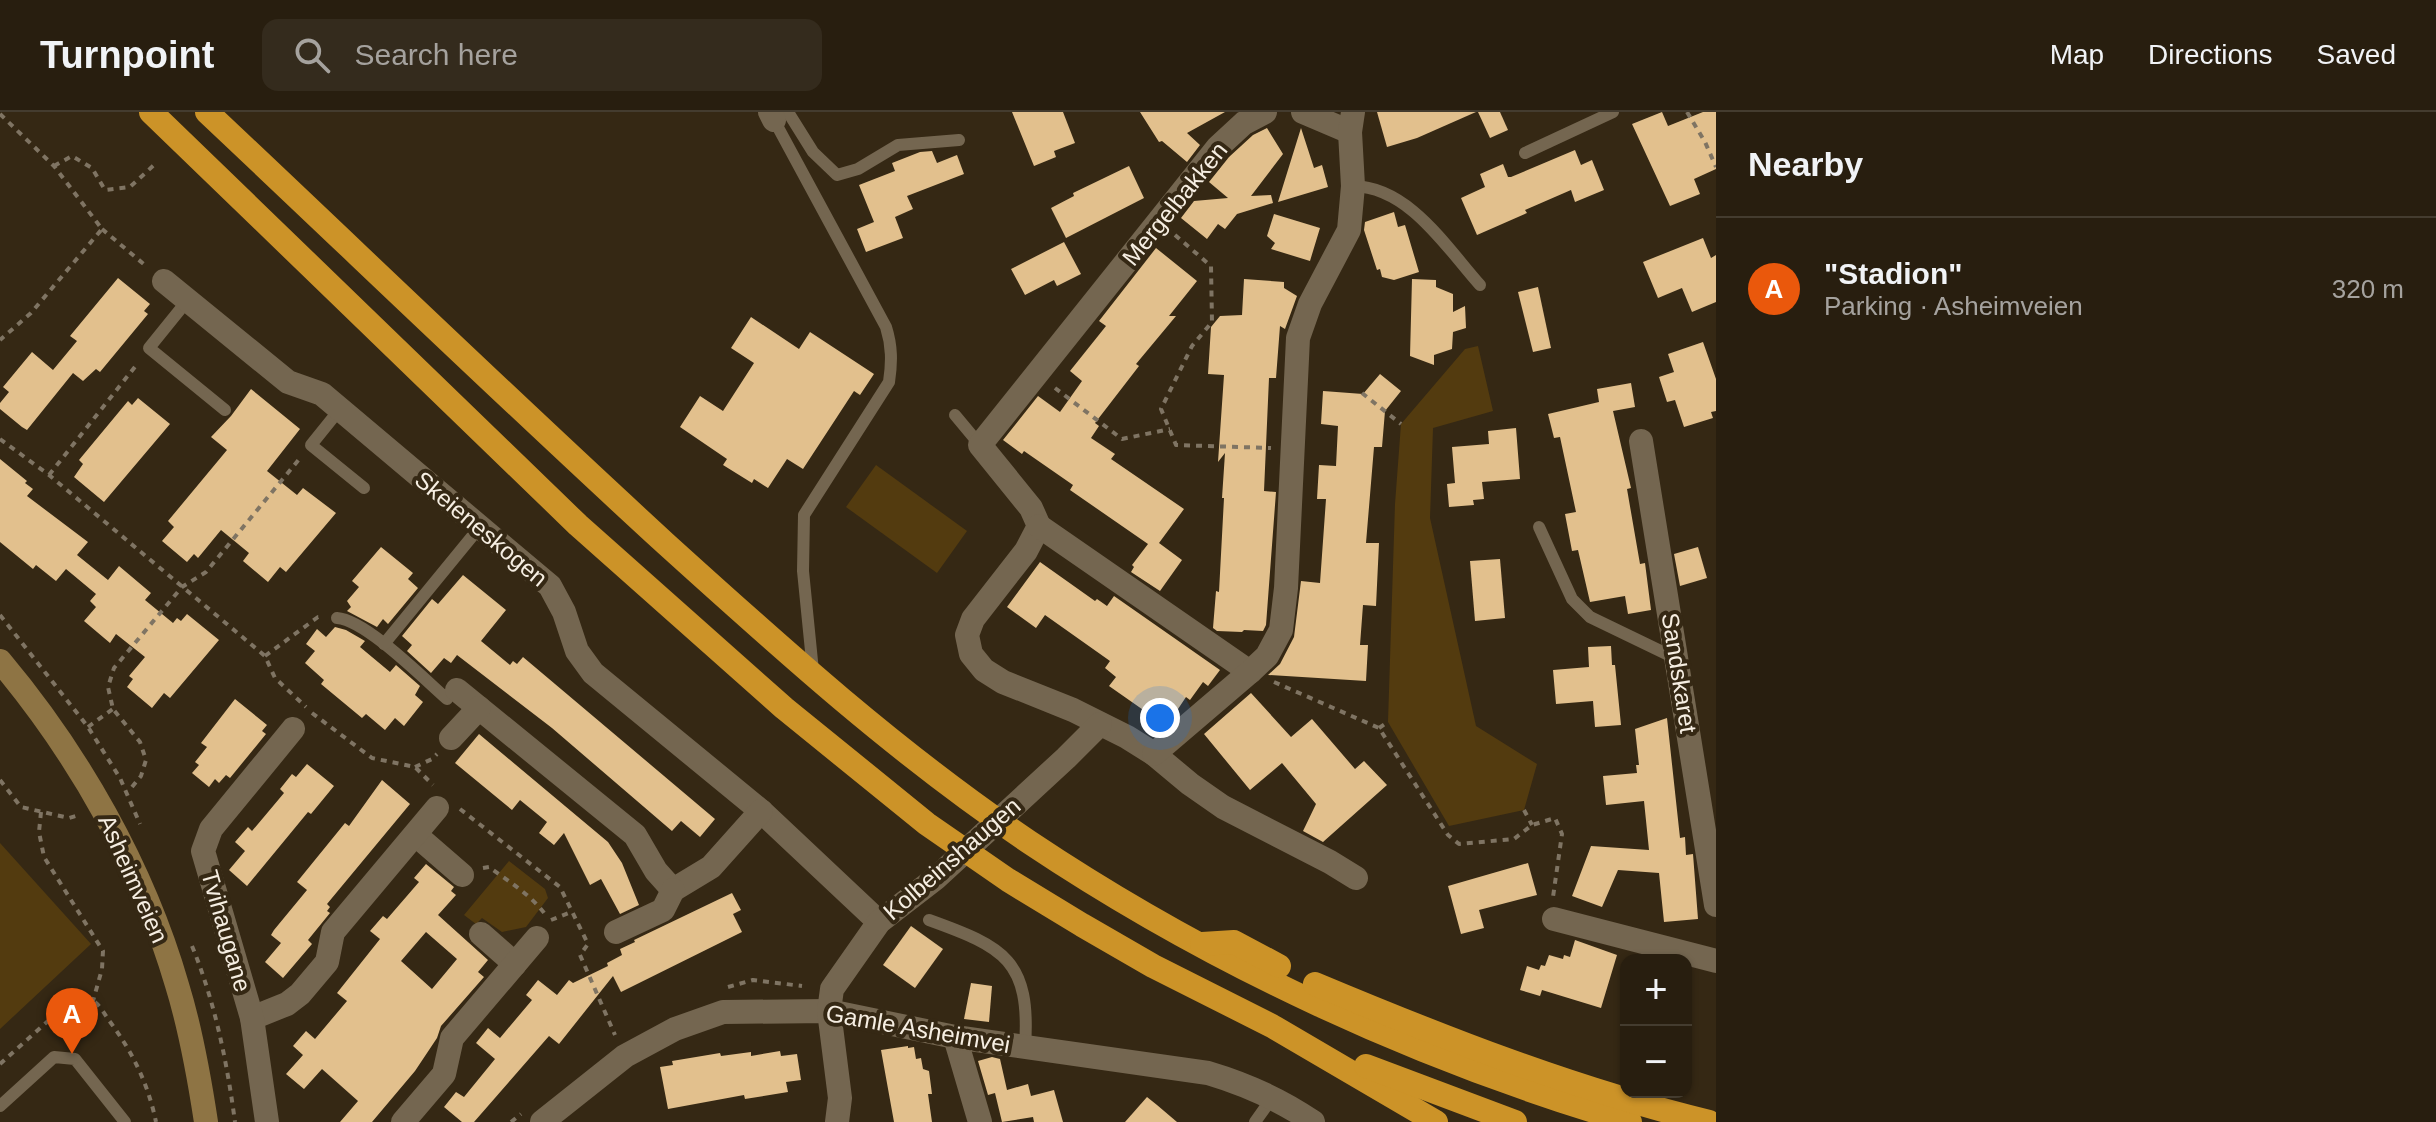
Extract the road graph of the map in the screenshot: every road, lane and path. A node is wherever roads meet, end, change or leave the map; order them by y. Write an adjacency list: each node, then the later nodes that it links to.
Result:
1 (151, 112): 83 (highway)
2 (207, 112): 47 (highway)
3 (1265, 112): 16 (street, Mergelbakken)
4 (1303, 112): 9 (street)
5 (1613, 112): 11 (lane)
6 (1687, 112): 14 (path)
7 (0, 114): 13 (path)
8 (777, 115): 10 (lane); 47 (lane)
9 (1351, 122): 15 (street)
10 (959, 140)
11 (1525, 153)
12 (154, 165): 13 (path)
13 (54, 166): 17 (path)
14 (1716, 167)
15 (1353, 186): 19 (lane); 30 (street)
16 (1161, 222): 23 (street, Mergelbakken); 29 (path)
17 (102, 229): 18 (path); 21 (path)
18 (164, 281): 20 (street, Skeieneskogen)
19 (1480, 285)
20 (187, 301): 22 (lane); 25 (street, Skeieneskogen)
21 (0, 340)
22 (149, 348): 26 (lane); 35 (path)
23 (1037, 374): 29 (path); 34 (street)
24 (1362, 393): 28 (path)
25 (340, 409): 33 (lane); 39 (street, Skeieneskogen)
26 (225, 410)
27 (955, 415): 34 (lane)
28 (1401, 424)
29 (1170, 429): 30 (path)
30 (1294, 437): 46 (street)
31 (0, 439): 35 (path)
32 (1641, 441): 44 (street, Sandskaret)
33 (311, 445): 36 (lane); 40 (path)
34 (980, 445): 37 (street)
35 (49, 475): 40 (path)
36 (364, 488)
37 (1039, 526): 46 (street); 52 (street)
38 (1539, 527): 44 (lane)
39 (479, 528): 42 (lane); 62 (street, Skeieneskogen)
40 (182, 587): 43 (path); 50 (path)
41 (337, 618): 42 (lane); 43 (path)
42 (384, 644): 48 (lane)
43 (265, 656): 60 (path)
44 (1677, 659): 70 (street, Sandskaret)
45 (0, 661): 92 (main road, Asheimveien)
46 (1250, 672): 54 (path); 57 (street)
47 (814, 678): 77 (highway)
48 (452, 694): 49 (street)
49 (479, 708): 56 (street); 69 (street)
50 (113, 709): 53 (path); 59 (path)
51 (1388, 722): 54 (path)
52 (1100, 724): 57 (street); 73 (street, Kolbeinshaugen)
53 (88, 727)
54 (1379, 728): 65 (path)
55 (293, 729): 82 (street, Tvihaugane)
56 (451, 738)
57 (1154, 754): 68 (street)
58 (0, 780): 63 (path)
59 (132, 787)
60 (445, 802): 66 (street, Tvihaugane); 85 (path)
61 (1524, 810): 65 (path)
62 (761, 811): 69 (street); 73 (street, Skeieneskogen)
63 (41, 812): 64 (path); 80 (path)
64 (86, 812)
65 (1532, 825): 71 (path)
66 (417, 836): 67 (street); 82 (street, Tvihaugane)
67 (462, 875): 74 (path)
68 (1356, 878)
69 (673, 890): 75 (street)
70 (1716, 905)
71 (1554, 919): 78 (street)
72 (929, 920): 86 (lane)
73 (879, 922): 81 (street, Kolbeinshaugen)
74 (543, 929): 79 (street)
75 (616, 932)
76 (481, 934): 79 (street)
77 (1198, 944): 102 (highway); 103 (highway)
78 (1716, 961)
79 (515, 964): 94 (street)
80 (93, 1001): 87 (path); 91 (path)
81 (829, 1011): 84 (street, Gamle Asheimvei); 95 (street, Gamle Asheimvei); 96 (street)
82 (252, 1018): 93 (street, Tvihaugane)
83 (1272, 1026): 100 (highway); 101 (highway)
84 (955, 1037): 86 (street, Gamle Asheimvei); 97 (street)
85 (617, 1041)
86 (1025, 1047): 88 (street, Gamle Asheimvei)
87 (0, 1064)
88 (1272, 1098): 98 (lane); 99 (street, Gamle Asheimvei)
89 (0, 1106): 90 (lane)
90 (125, 1122)
91 (156, 1122)
92 (206, 1122)
93 (267, 1122)
94 (403, 1122)
95 (542, 1122)
96 (837, 1122)
97 (980, 1122)
98 (1255, 1122)
99 (1313, 1122)
100 (1436, 1122)
101 (1515, 1122)
102 (1630, 1122)
103 (1709, 1122)

